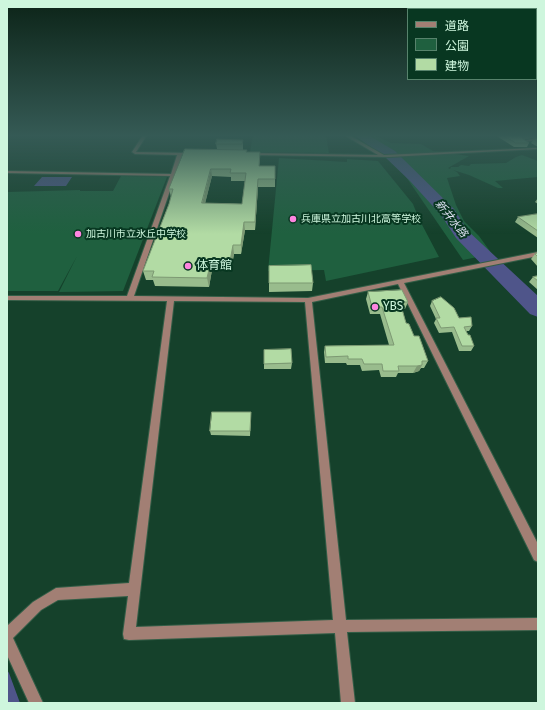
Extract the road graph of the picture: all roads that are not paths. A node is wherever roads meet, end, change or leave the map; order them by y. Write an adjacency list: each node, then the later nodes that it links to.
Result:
1 (176, 168): 3 (street)
2 (7, 172): 3 (street)
3 (174, 175): 7 (street)
4 (538, 254): 5 (street)
5 (400, 281): 9 (street); 10 (street)
6 (7, 298): 7 (street)
7 (130, 298): 8 (street)
8 (171, 299): 9 (street); 11 (street)
9 (308, 300): 13 (street)
10 (538, 556)
11 (134, 589): 13 (street); 14 (street)
12 (538, 624): 13 (street)
13 (340, 626): 17 (street)
14 (7, 635)
15 (7, 640): 16 (street)
16 (36, 703)
17 (348, 703)

